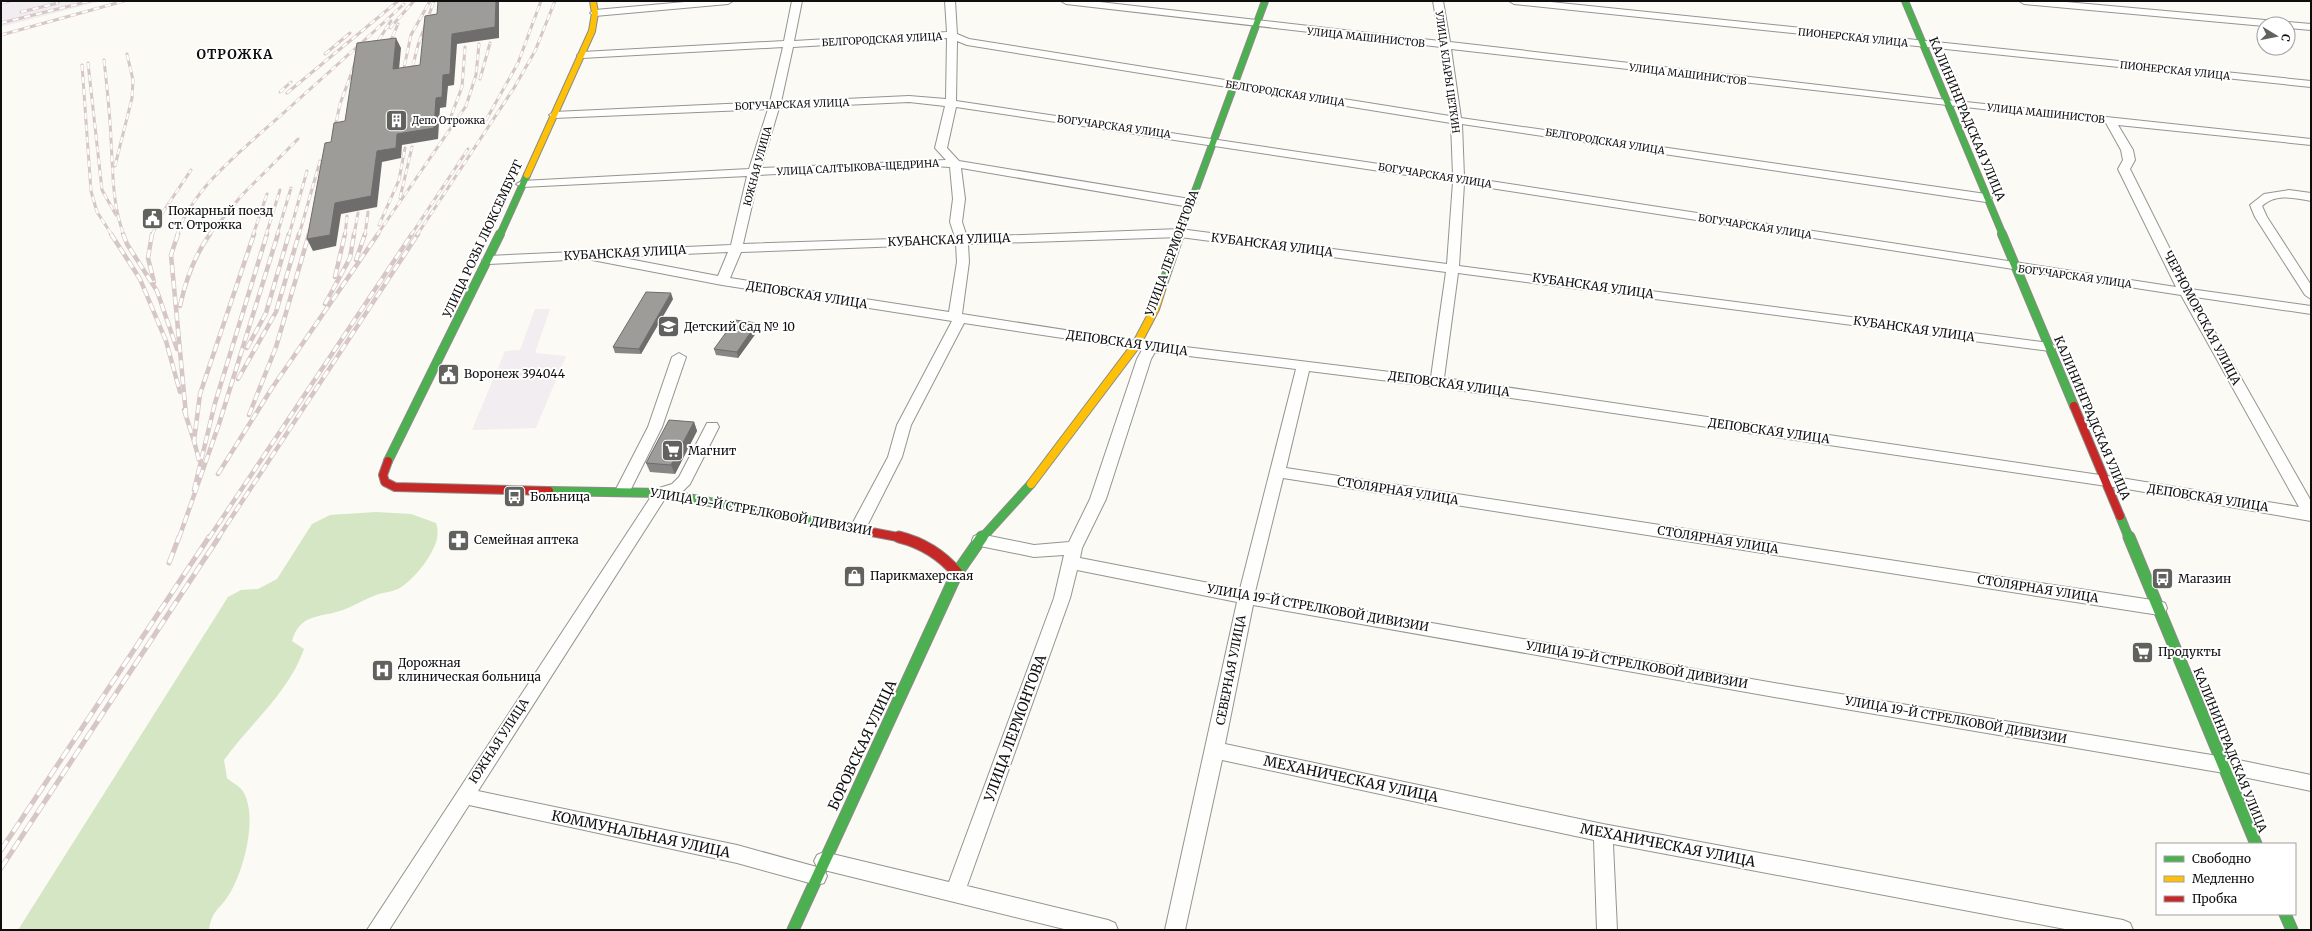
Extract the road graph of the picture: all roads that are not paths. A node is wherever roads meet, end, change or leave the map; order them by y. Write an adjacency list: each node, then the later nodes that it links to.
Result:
1 (593, 1): 11 (street, УЛИЦА РОЗЫ ЛЮКСЕМБУРГ)
2 (728, 1): 11 (street)
3 (797, 1): 19 (street, ЮЖНАЯ УЛИЦА)
4 (950, 1): 16 (street)
5 (1066, 1): 13 (street, УЛИЦА МАШИНИСТОВ)
6 (1265, 1): 13 (street, УЛИЦА ЛЕРМОНТОВА)
7 (1438, 1): 20 (street, УЛИЦА КЛАРЫ ЦЕТКИН)
8 (1514, 1): 18 (street, ПИОНЕРСКАЯ УЛИЦА)
9 (1905, 1): 18 (street, КАЛИНИНГРАДСКАЯ УЛИЦА)
10 (2024, 1): 12 (street)
11 (595, 13): 22 (street, УЛИЦА РОЗЫ ЛЮКСЕМБУРГ)
12 (2256, 22)
13 (1256, 25): 20 (street, УЛИЦА МАШИНИСТОВ); 24 (street, УЛИЦА ЛЕРМОНТОВА)
14 (2296, 26): 15 (street)
15 (2311, 27)
16 (952, 35): 17 (street, БЕЛГОРОДСКАЯ УЛИЦА); 19 (street, БЕЛГОРОДСКАЯ УЛИЦА); 21 (street)
17 (967, 42): 21 (street); 24 (street, БЕЛГОРОДСКАЯ УЛИЦА)
18 (1923, 44): 23 (street, ПИОНЕРСКАЯ УЛИЦА); 26 (street, КАЛИНИНГРАДСКАЯ УЛИЦА)
19 (788, 45): 22 (street, БЕЛГОРОДСКАЯ УЛИЦА); 27 (street, ЮЖНАЯ УЛИЦА)
20 (1445, 46): 26 (street, УЛИЦА МАШИНИСТОВ); 29 (street, УЛИЦА КЛАРЫ ЦЕТКИН)
21 (953, 49): 25 (street)
22 (582, 55): 28 (street, УЛИЦА РОЗЫ ЛЮКСЕМБУРГ)
23 (2311, 84)
24 (1234, 86): 29 (street, БЕЛГОРОДСКАЯ УЛИЦА); 31 (street, УЛИЦА ЛЕРМОНТОВА)
25 (951, 103): 27 (street, БОГУЧАРСКАЯ УЛИЦА); 31 (street, БОГУЧАРСКАЯ УЛИЦА); 33 (street)
26 (1947, 103): 30 (street, УЛИЦА МАШИНИСТОВ); 38 (street, КАЛИНИНГРАДСКАЯ УЛИЦА)
27 (773, 106): 28 (street, БОГУЧАРСКАЯ УЛИЦА); 34 (street, ЮЖНАЯ УЛИЦА)
28 (554, 116): 36 (street, УЛИЦА РОЗЫ ЛЮКСЕМБУРГ)
29 (1456, 119): 35 (street, УЛИЦА КЛАРЫ ЦЕТКИН); 38 (street, БЕЛГОРОДСКАЯ УЛИЦА)
30 (2109, 120): 32 (street, УЛИЦА МАШИНИСТОВ); 48 (street, ЧЕРНОМОРСКАЯ УЛИЦА)
31 (1214, 141): 35 (street, БОГУЧАРСКАЯ УЛИЦА); 39 (street, УЛИЦА ЛЕРМОНТОВА)
32 (2311, 142)
33 (955, 164): 34 (street, УЛИЦА САЛТЫКОВА-ЩЕДРИНА); 39 (street, УЛИЦА САЛТЫКОВА-ЩЕДРИНА); 41 (street)
34 (754, 172): 36 (street, УЛИЦА САЛТЫКОВА-ЩЕДРИНА); 42 (street, ЮЖНАЯ УЛИЦА)
35 (1458, 179): 45 (street, УЛИЦА КЛАРЫ ЦЕТКИН); 46 (street, БОГУЧАРСКАЯ УЛИЦА)
36 (522, 184): 44 (street, УЛИЦА РОЗЫ ЛЮКСЕМБУРГ)
37 (2311, 197): 49 (street)
38 (1986, 198): 46 (street, КАЛИНИНГРАДСКАЯ УЛИЦА)
39 (1190, 203): 40 (street, УЛИЦА ЛЕРМОНТОВА)
40 (1180, 233): 41 (street, КУБАНСКАЯ УЛИЦА); 45 (street, КУБАНСКАЯ УЛИЦА); 52 (street, УЛИЦА ЛЕРМОНТОВА)
41 (962, 240): 42 (street, КУБАНСКАЯ УЛИЦА); 51 (street)
42 (736, 248): 43 (street, КУБАНСКАЯ УЛИЦА); 47 (street, ЮЖНАЯ УЛИЦА)
43 (586, 255): 44 (street, КУБАНСКАЯ УЛИЦА); 47 (street, ДЕПОВСКАЯ УЛИЦА)
44 (488, 260): 60 (street, УЛИЦА РОЗЫ ЛЮКСЕМБУРГ)
45 (1453, 268): 54 (street, КУБАНСКАЯ УЛИЦА); 57 (street, УЛИЦА КЛАРЫ ЦЕТКИН)
46 (2017, 268): 48 (street, БОГУЧАРСКАЯ УЛИЦА); 54 (street, КАЛИНИНГРАДСКАЯ УЛИЦА)
47 (722, 281): 51 (street, ДЕПОВСКАЯ УЛИЦА)
48 (2185, 291): 50 (street, БОГУЧАРСКАЯ УЛИЦА); 64 (street, ЧЕРНОМОРСКАЯ УЛИЦА)
49 (2311, 295)
50 (2311, 310)
51 (958, 318): 52 (street, ДЕПОВСКАЯ УЛИЦА); 65 (street)
52 (1136, 345): 53 (street, ДЕПОВСКАЯ УЛИЦА); 66 (street, УЛИЦА ЛЕРМОНТОВА)
53 (1151, 347): 56 (street, ДЕПОВСКАЯ УЛИЦА); 67 (street, УЛИЦА ЛЕРМОНТОВА)
54 (2050, 347): 61 (street, КАЛИНИНГРАДСКАЯ УЛИЦА)
55 (679, 357): 62 (street)
56 (1304, 365): 57 (street, ДЕПОВСКАЯ УЛИЦА); 59 (street, СЕВЕРНАЯ УЛИЦА)
57 (1437, 382): 61 (street, ДЕПОВСКАЯ УЛИЦА)
58 (712, 427): 63 (street)
59 (1278, 472): 69 (street, СЕВЕРНАЯ УЛИЦА); 70 (street, СТОЛЯРНАЯ УЛИЦА)
60 (385, 482): 62 (street, УЛИЦА 19-Й СТРЕЛКОВОЙ ДИВИЗИИ)
61 (2106, 482): 64 (street, ДЕПОВСКАЯ УЛИЦА); 70 (street, КАЛИНИНГРАДСКАЯ УЛИЦА)
62 (623, 491): 63 (street, УЛИЦА 19-Й СТРЕЛКОВОЙ ДИВИЗИИ)
63 (661, 493): 65 (street, УЛИЦА 19-Й СТРЕЛКОВОЙ ДИВИЗИИ); 74 (street, ЮЖНАЯ УЛИЦА)
64 (2311, 515)
65 (858, 528): 68 (street, УЛИЦА 19-Й СТРЕЛКОВОЙ ДИВИЗИИ)
66 (980, 540): 67 (street, УЛИЦА 19-Й СТРЕЛКОВОЙ ДИВИЗИИ); 68 (street, УЛИЦА ЛЕРМОНТОВА)
67 (1072, 555): 69 (street, УЛИЦА 19-Й СТРЕЛКОВОЙ ДИВИЗИИ); 78 (street, УЛИЦА ЛЕРМОНТОВА)
68 (957, 573): 77 (street, БОРОВСКАЯ УЛИЦА)
69 (1246, 597): 71 (street, СЕВЕРНАЯ УЛИЦА); 72 (street, УЛИЦА 19-Й СТРЕЛКОВОЙ ДИВИЗИИ)
70 (2158, 608): 72 (street, КАЛИНИНГРАДСКАЯ УЛИЦА)
71 (1215, 750): 75 (street, МЕХАНИЧЕСКАЯ УЛИЦА); 83 (street, СЕВЕРНАЯ УЛИЦА)
72 (2224, 765): 73 (street, УЛИЦА 19-Й СТРЕЛКОВОЙ ДИВИЗИИ); 76 (street, КАЛИНИНГРАДСКАЯ УЛИЦА)
73 (2311, 784)
74 (464, 796): 77 (street, КОММУНАЛЬНАЯ УЛИЦА); 80 (street, ЮЖНАЯ УЛИЦА)
75 (1603, 833): 84 (street); 85 (street, МЕХАНИЧЕСКАЯ УЛИЦА)
76 (2256, 843)
77 (821, 869): 78 (street, КОММУНАЛЬНАЯ УЛИЦА); 81 (street, БОРОВСКАЯ УЛИЦА)
78 (955, 892): 82 (street, КОММУНАЛЬНАЯ УЛИЦА)
79 (2285, 915): 86 (street)
80 (377, 930)
81 (793, 930)
82 (1108, 930)
83 (1175, 930)
84 (1607, 930)
85 (2123, 930)
86 (2292, 930)

